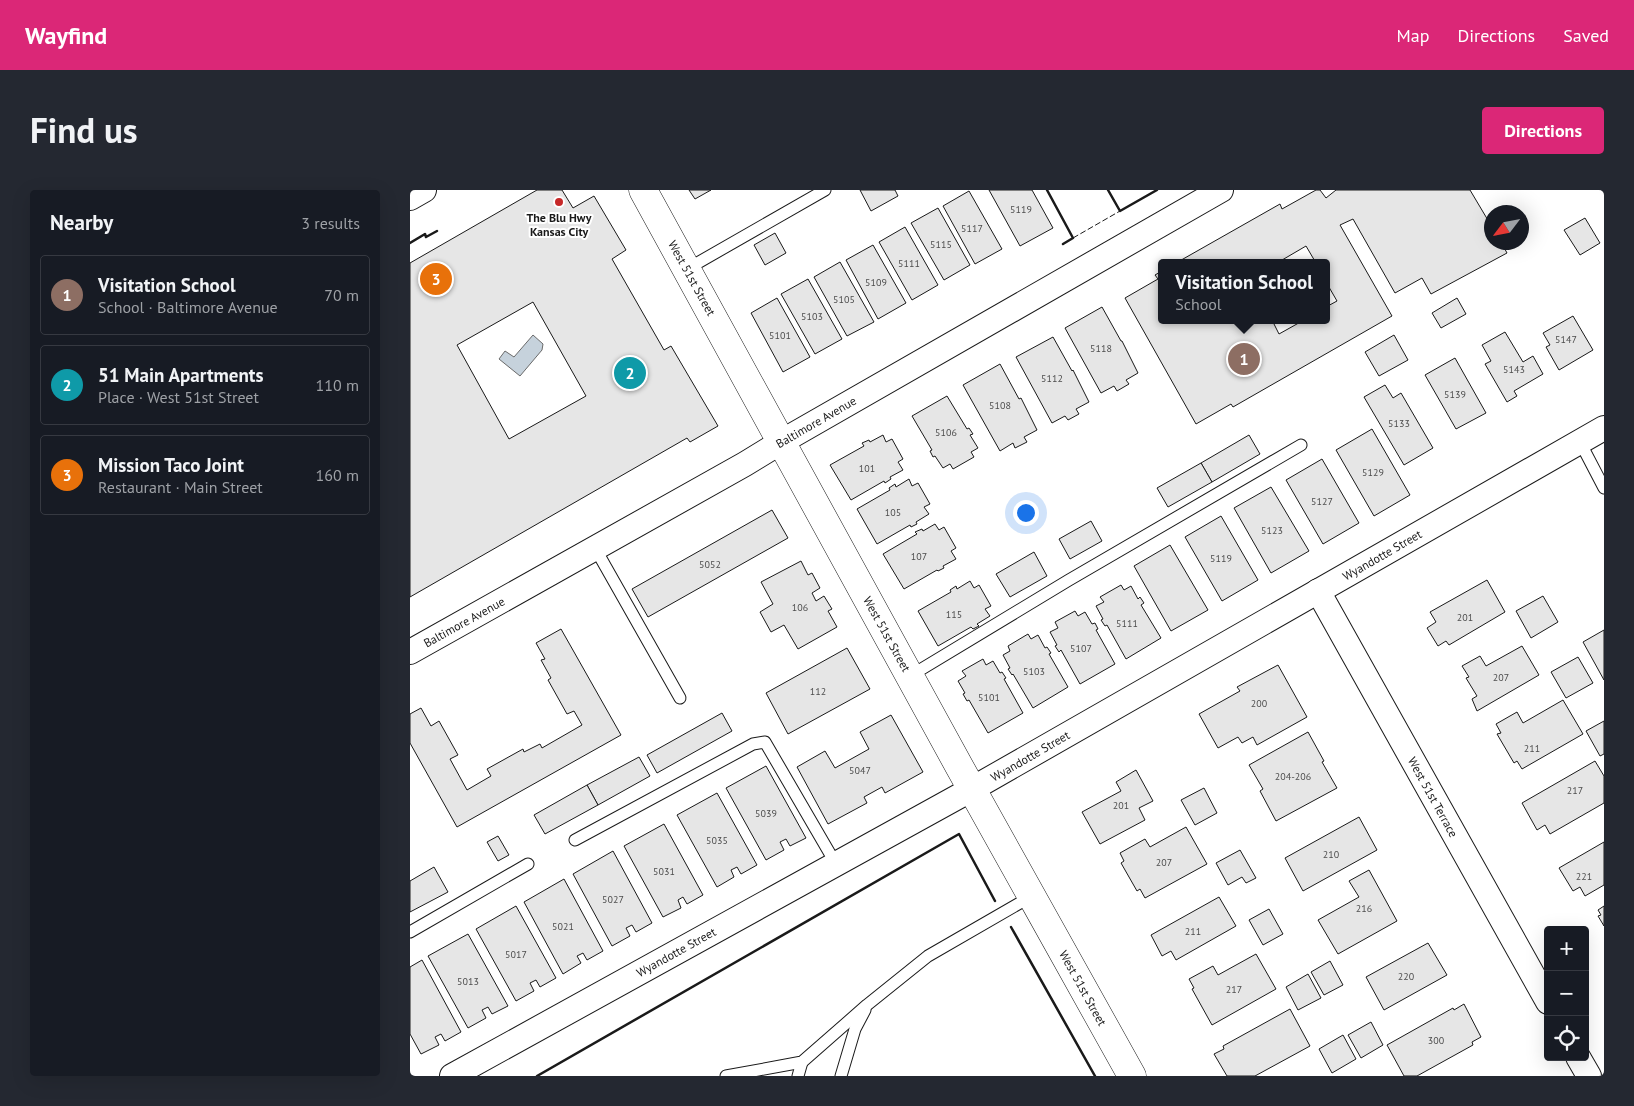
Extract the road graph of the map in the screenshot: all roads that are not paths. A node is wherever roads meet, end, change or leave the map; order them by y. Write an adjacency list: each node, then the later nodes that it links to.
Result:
1 (424, 190): 5 (street)
2 (644, 190): 6 (street, West 51st Street)
3 (825, 190): 6 (lane)
4 (1221, 190): 8 (street, Baltimore Avenue)
5 (410, 198)
6 (687, 269): 8 (street, West 51st Street)
7 (1604, 428): 9 (street, Wyandotte Street)
8 (781, 442): 12 (street, Baltimore Avenue); 15 (street, West 51st Street)
9 (1580, 442): 11 (lane); 13 (street, Wyandotte Street)
10 (1301, 445): 15 (lane)
11 (1604, 488)
12 (596, 548): 14 (street, Baltimore Avenue); 16 (lane)
13 (1318, 591): 17 (street, Wyandotte Street); 23 (street, West 51st Terrace)
14 (410, 652)
15 (910, 676): 17 (street, West 51st Street)
16 (680, 698)
17 (972, 789): 20 (street, Wyandotte Street); 21 (street, West 51st Street)
18 (575, 840): 20 (lane)
19 (528, 864): 22 (lane)
20 (836, 864): 27 (street, Wyandotte Street)
21 (1032, 896): 24 (lane); 31 (street, West 51st Street)
22 (410, 932)
23 (1544, 995)
24 (867, 1005): 26 (lane); 30 (lane)
25 (1580, 1061): 32 (street)
26 (802, 1062): 28 (lane); 29 (lane)
27 (452, 1076)
28 (726, 1076)
29 (798, 1076)
30 (841, 1076)
31 (1132, 1076)
32 (1589, 1076)

